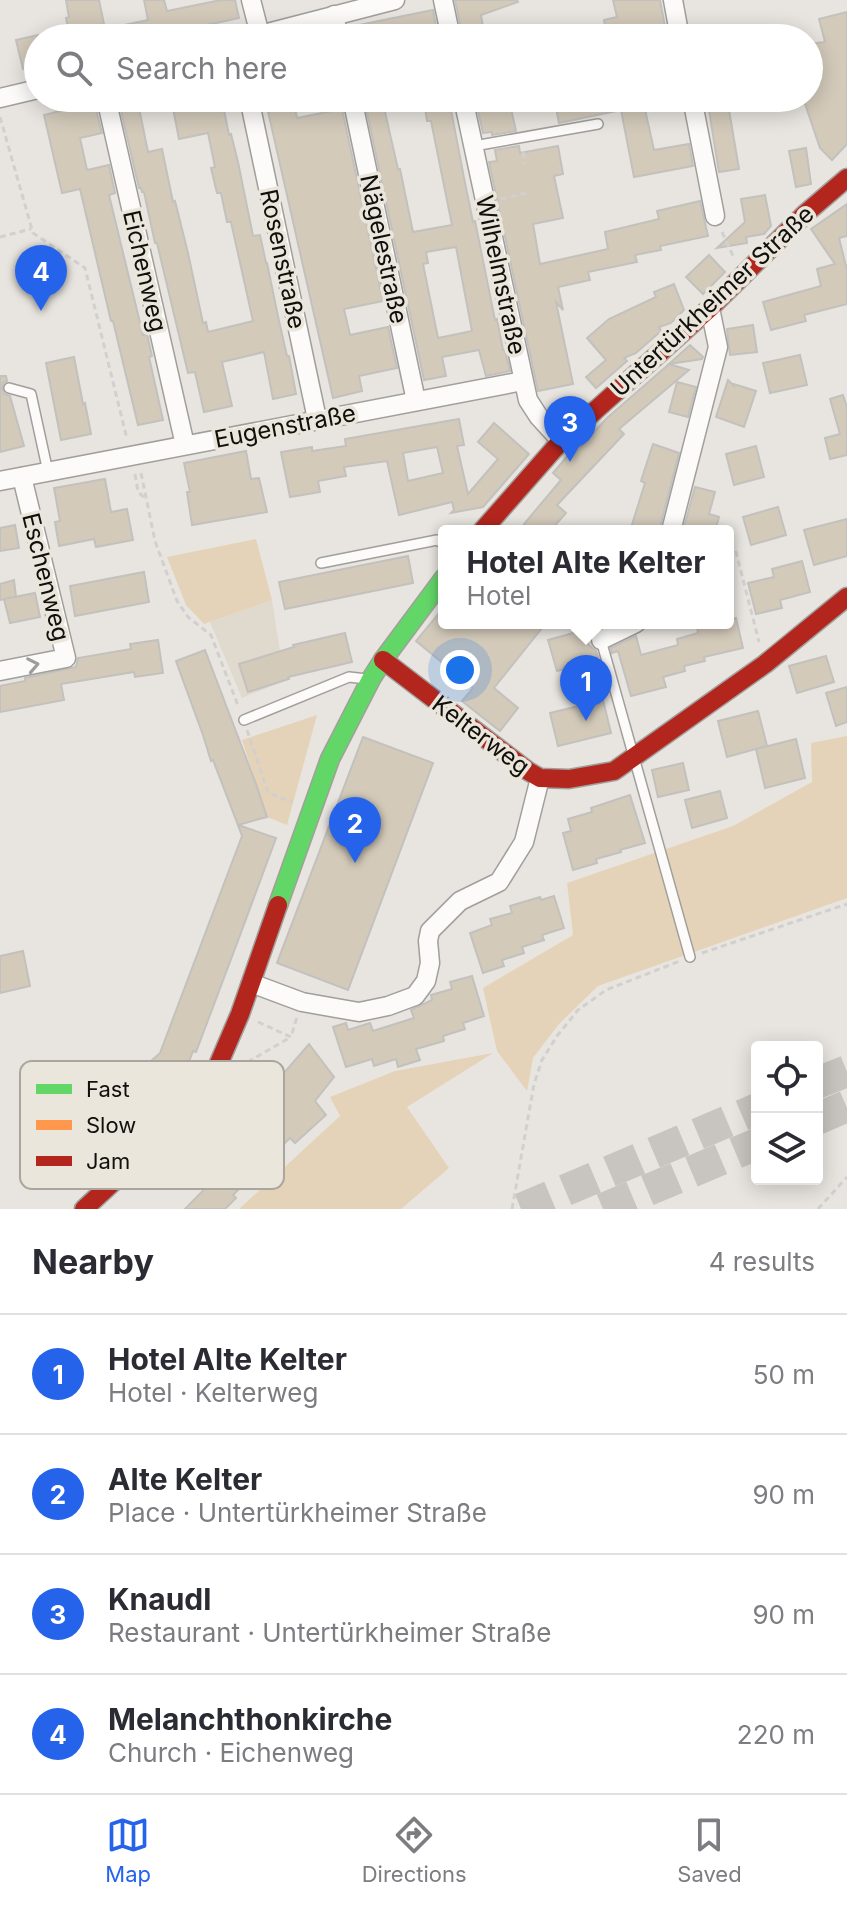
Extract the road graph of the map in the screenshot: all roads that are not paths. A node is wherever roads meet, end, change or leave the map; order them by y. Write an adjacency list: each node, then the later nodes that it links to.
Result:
1 (251, 0): 6 (street)
2 (395, 0): 5 (street)
3 (443, 0): 9 (street)
4 (673, 0): 10 (street)
5 (334, 15): 7 (street); 8 (street)
6 (253, 24)
7 (300, 24)
8 (336, 24)
9 (448, 24)
10 (677, 24)
11 (24, 92): 12 (street)
12 (0, 98)
13 (109, 112): 28 (street, Eichenweg)
14 (252, 112): 26 (street, Rosenstraße)
15 (355, 112): 25 (street, Nägelestraße)
16 (466, 112): 19 (street, Wilhelmstraße)
17 (695, 112): 21 (street)
18 (598, 124): 19 (lane)
19 (474, 146): 23 (street, Wilhelmstraße)
20 (847, 178): 22 (main road, Untertürkheimer Straße)
21 (715, 216)
22 (710, 308): 27 (main road, Untertürkheimer Straße); 33 (street)
23 (523, 381): 25 (street, Eugenstraße); 27 (street, Wilhelmstraße)
24 (9, 388): 29 (lane)
25 (416, 401): 26 (street, Eugenstraße)
26 (317, 419): 28 (street, Eugenstraße)
27 (561, 441): 32 (main road, Untertürkheimer Straße)
28 (185, 445): 29 (street, Eugenstraße)
29 (48, 472): 30 (street, Eugenstraße)
30 (22, 477): 31 (street, Eugenstraße); 41 (street, Eschenweg, one-way to 30)
31 (0, 481)
32 (487, 525)
33 (673, 525)
34 (438, 541): 35 (lane)
35 (321, 563)
36 (438, 586): 40 (main road)
37 (847, 597): 44 (main road, Kelterweg)
38 (624, 629): 39 (street)
39 (601, 640): 44 (lane)
40 (383, 660): 42 (main road); 45 (main road, Kelterweg)
41 (0, 671)
42 (371, 679): 43 (lane); 47 (main road)
43 (244, 720)
44 (634, 758): 45 (main road, Kelterweg); 46 (lane)
45 (540, 778): 47 (street)
46 (690, 957)
47 (251, 983): 48 (main road)
48 (220, 1061)
49 (106, 1189): 50 (main road)
50 (84, 1209)

